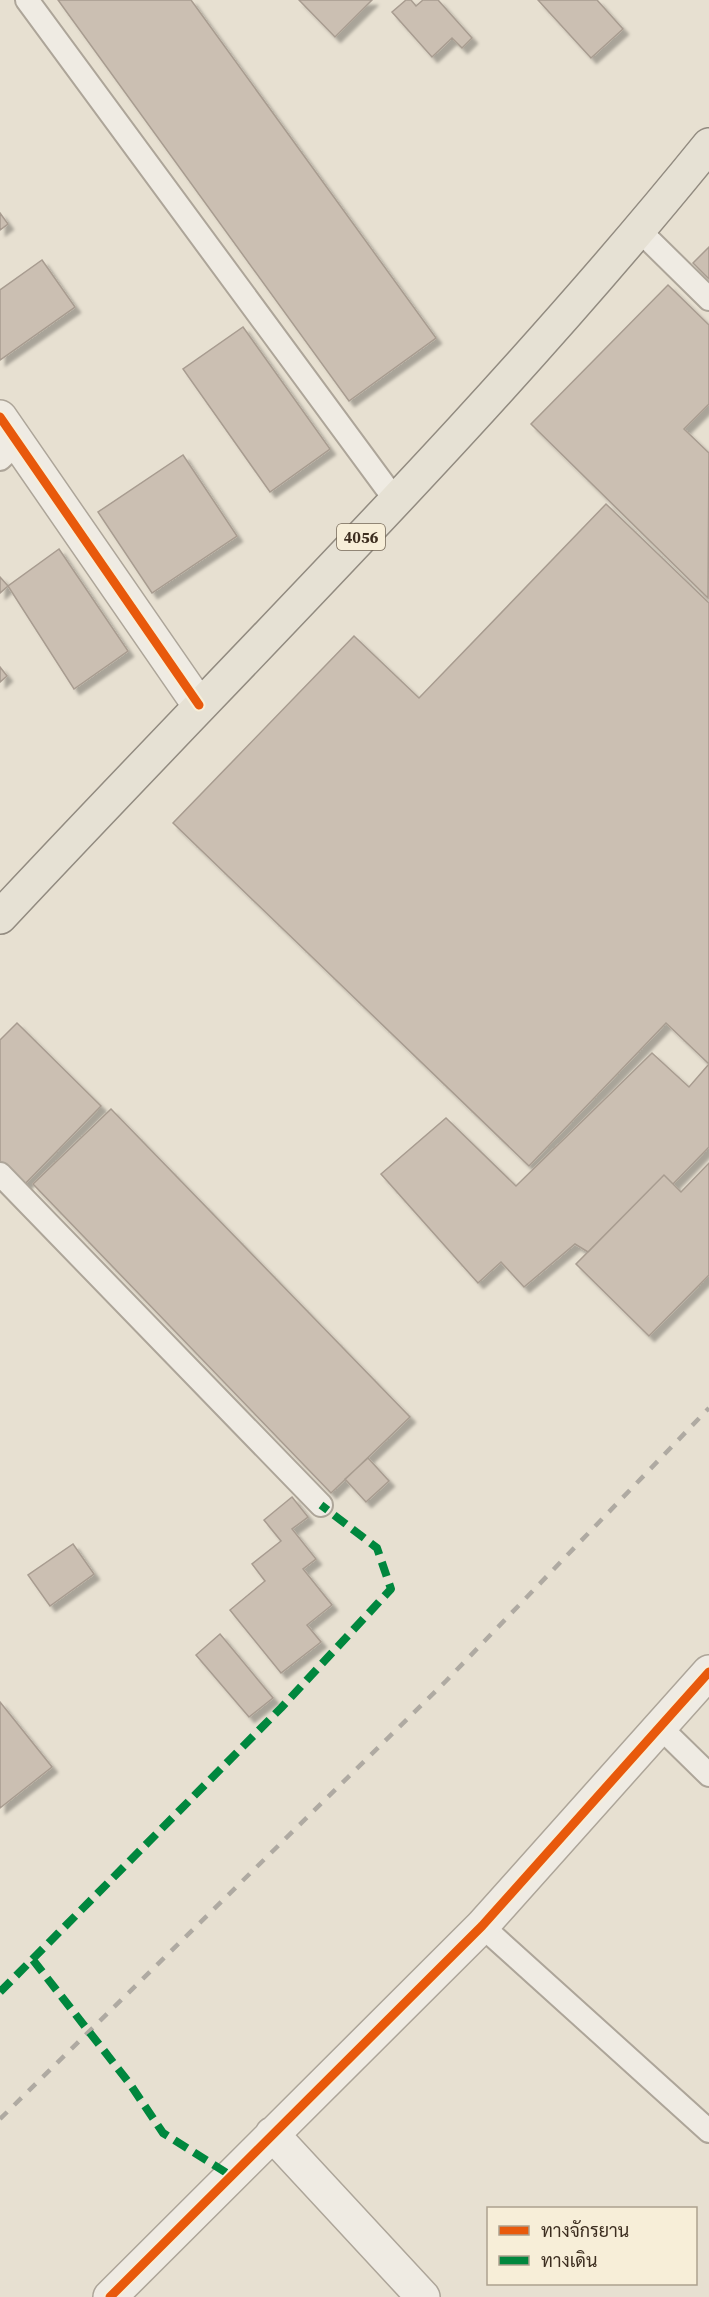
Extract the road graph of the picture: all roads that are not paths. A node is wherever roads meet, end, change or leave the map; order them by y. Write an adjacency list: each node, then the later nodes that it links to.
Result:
1 (27, 0): 6 (lane)
2 (709, 145): 3 (main road, 4056)
3 (640, 231): 4 (lane); 6 (main road, 4056)
4 (709, 299)
5 (6, 439): 7 (street)
6 (396, 501): 7 (main road, 4056)
7 (200, 705): 8 (main road, 4056)
8 (0, 917)
9 (0, 1174): 10 (lane)
10 (321, 1505)
11 (709, 1672): 12 (street)
12 (659, 1726): 13 (lane); 14 (street)
13 (709, 1775)
14 (482, 1926): 15 (lane); 16 (street)
15 (709, 2131)
16 (272, 2134): 17 (street); 18 (street)
17 (110, 2297)
18 (423, 2297)

